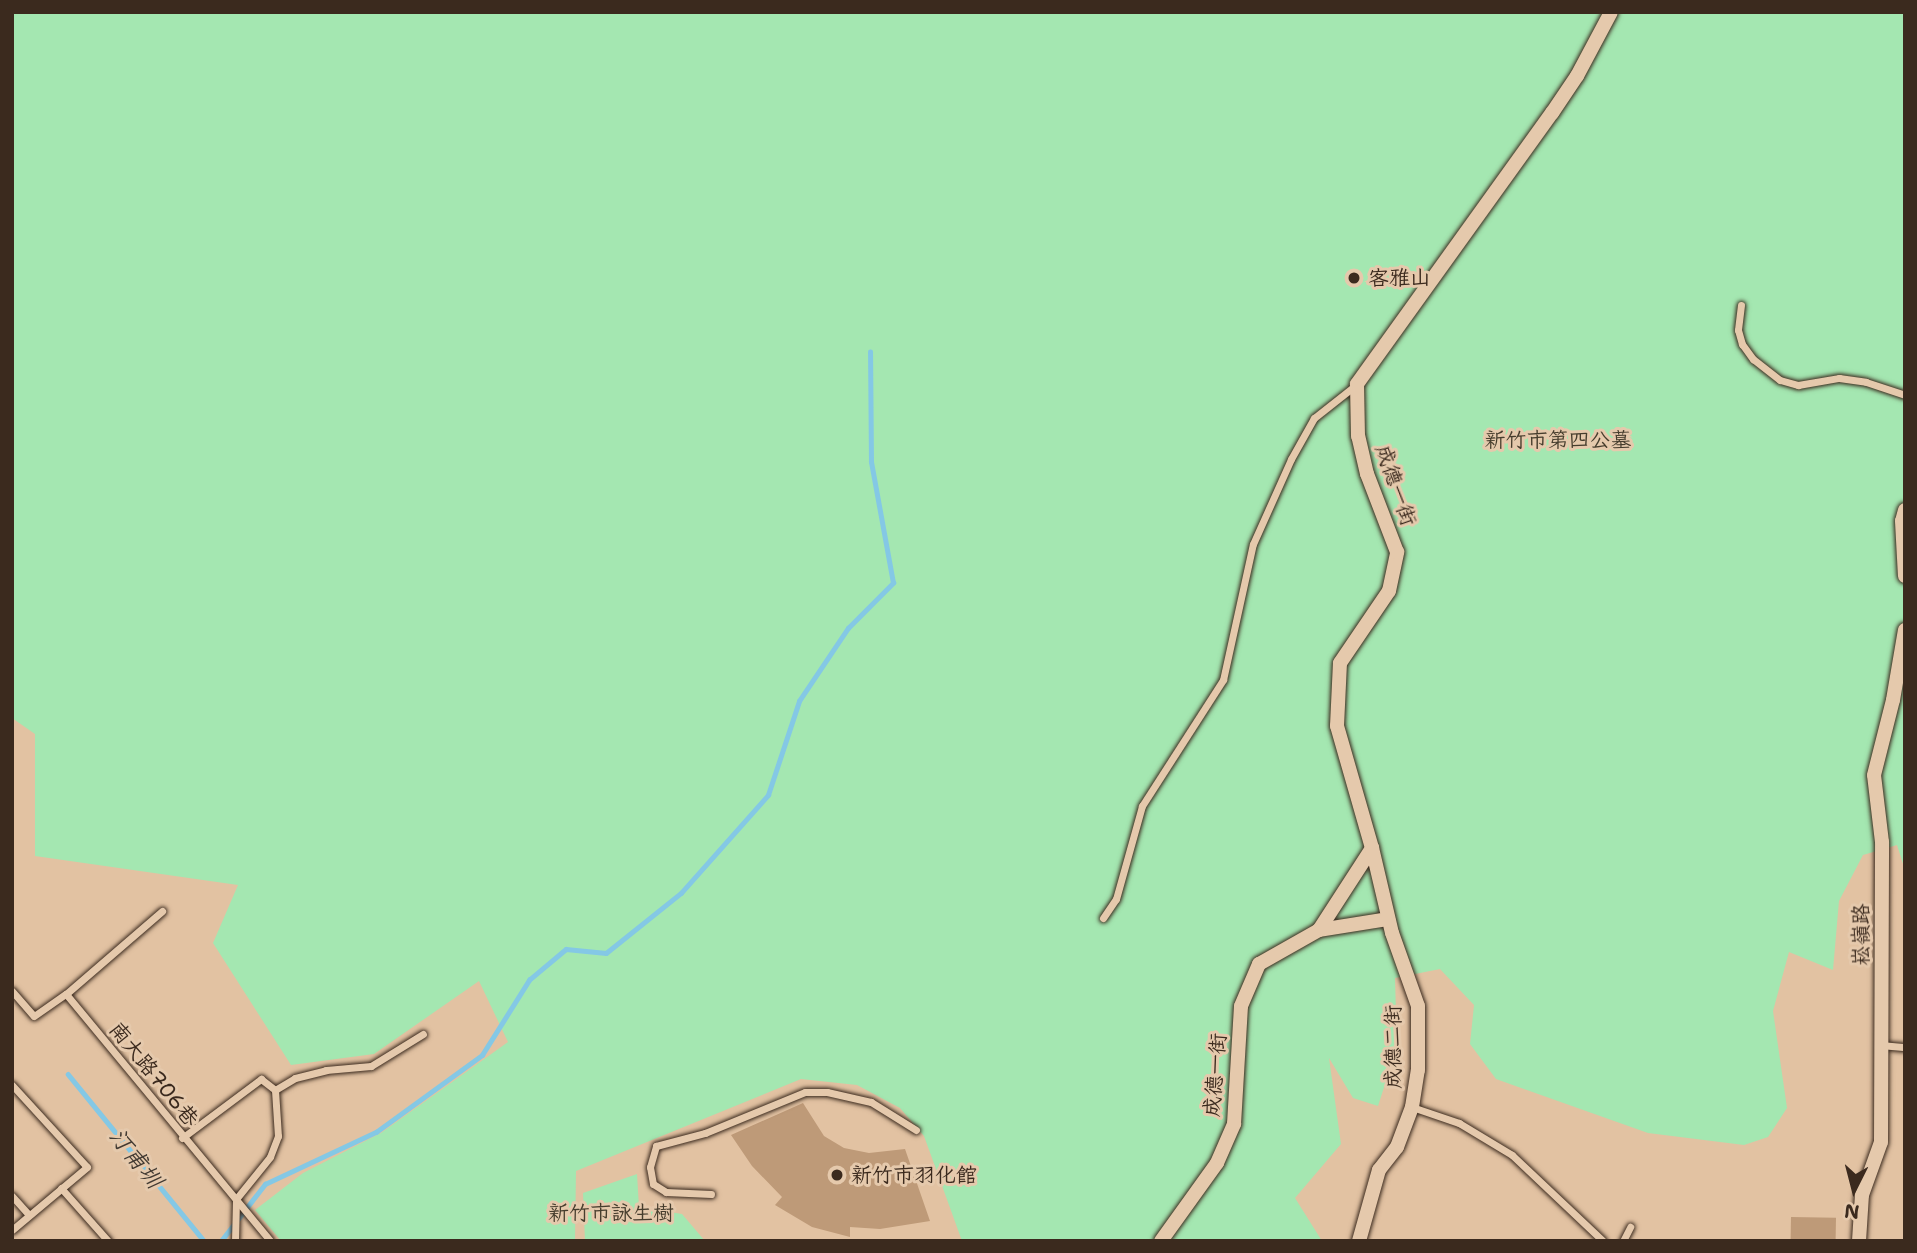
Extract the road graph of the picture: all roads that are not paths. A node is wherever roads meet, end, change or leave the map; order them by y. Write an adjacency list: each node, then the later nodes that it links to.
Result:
1 (1611, 12): 3 (street)
2 (1741, 305): 4 (lane)
3 (1357, 384): 8 (street, 成德一街); 10 (lane)
4 (1905, 395)
5 (1905, 510): 6 (street)
6 (1905, 576)
7 (1905, 630): 16 (street, 崧嶺路)
8 (1372, 848): 11 (street, 成德二街); 12 (street, 成德一街)
9 (162, 911): 14 (lane)
10 (1104, 918)
11 (1388, 919): 12 (street, 成德一街); 20 (street, 成德二街)
12 (1319, 930): 33 (street, 成德一街)
13 (12, 991): 14 (lane)
14 (66, 994): 22 (lane, 南大路706巷)
15 (423, 1034): 19 (lane)
16 (1881, 1045): 17 (lane); 37 (street, 崧嶺路)
17 (1905, 1046)
18 (12, 1085): 23 (lane)
19 (275, 1090): 22 (lane); 26 (lane)
20 (1412, 1107): 34 (street, 成德二街); 35 (lane)
21 (916, 1130): 24 (lane)
22 (182, 1138): 26 (lane, 南大路706巷)
23 (61, 1188): 27 (lane); 30 (lane)
24 (711, 1194)
25 (12, 1196): 27 (lane)
26 (237, 1200): 31 (lane); 32 (lane, 南大路706巷)
27 (29, 1215): 29 (lane)
28 (1630, 1227): 36 (lane)
29 (12, 1230)
30 (108, 1241)
31 (235, 1241)
32 (270, 1241)
33 (1161, 1241)
34 (1359, 1241)
35 (1603, 1241)
36 (1623, 1241)
37 (1858, 1241)

